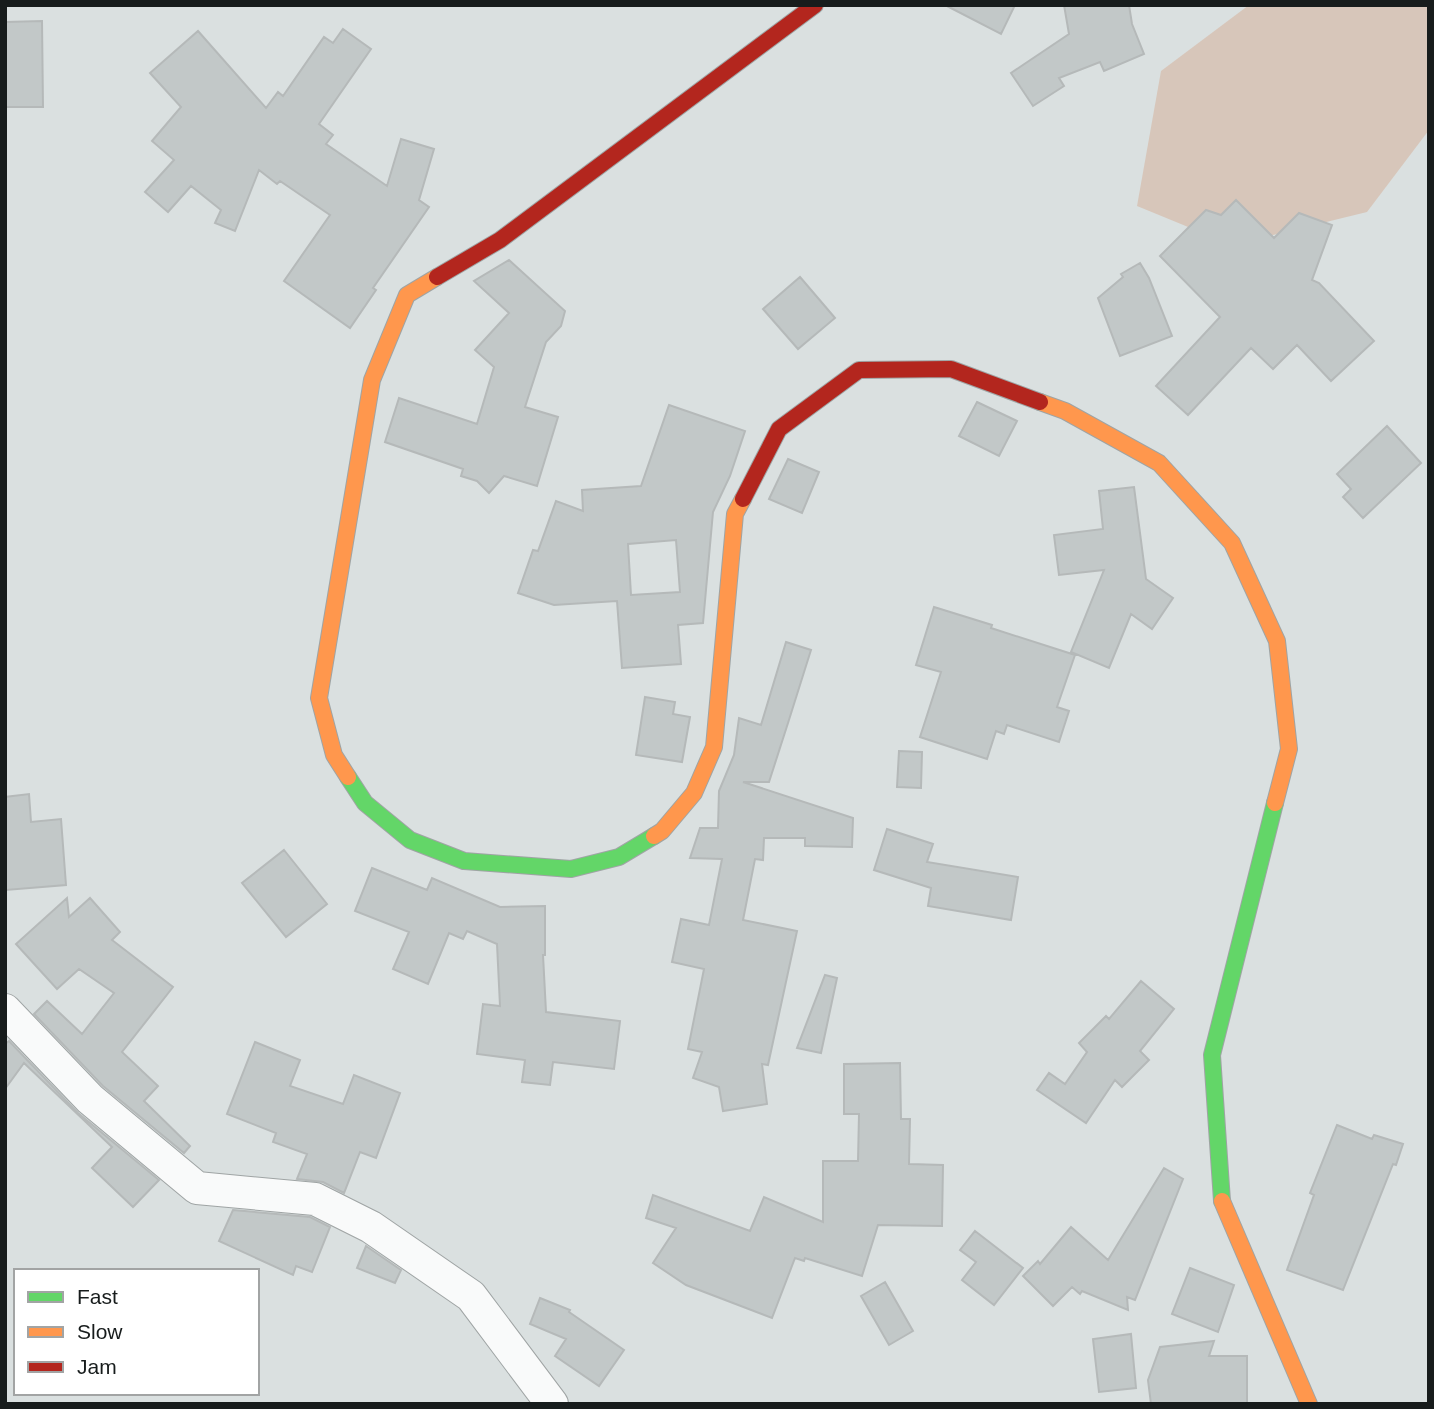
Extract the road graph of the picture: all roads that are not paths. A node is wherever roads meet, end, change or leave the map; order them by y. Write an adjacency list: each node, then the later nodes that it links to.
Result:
1 (815, 5): 4 (street)
2 (5, 1010): 3 (street)
3 (552, 1404)
4 (1309, 1404)

